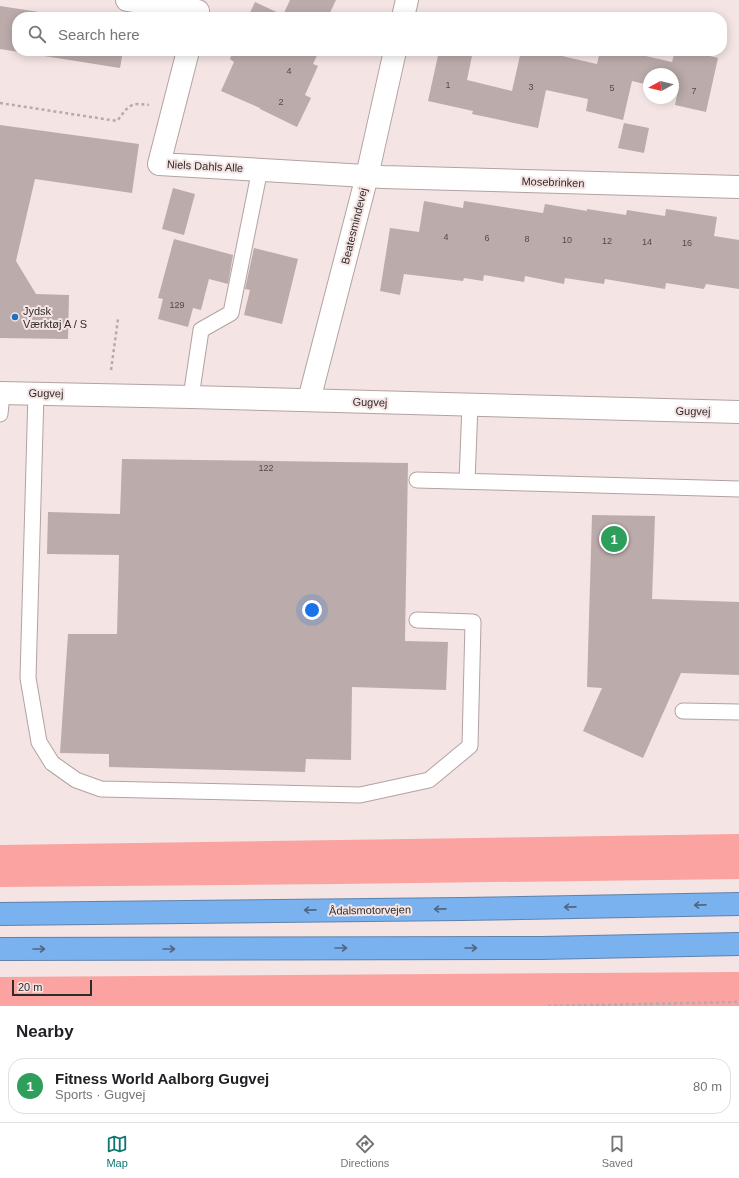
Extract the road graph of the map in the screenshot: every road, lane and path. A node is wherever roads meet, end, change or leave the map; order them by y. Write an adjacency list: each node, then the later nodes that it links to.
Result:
1 (127, 0): 3 (street)
2 (406, 0): 4 (street)
3 (198, 9)
4 (404, 12)
5 (187, 56): 8 (street, Niels Dahls Alle)
6 (394, 56): 10 (street, Beatesmindevej)
7 (0, 103): 8 (path)
8 (173, 108): 9 (street, Niels Dahls Alle)
9 (260, 169): 10 (street, Niels Dahls Alle); 15 (lane)
10 (367, 176): 11 (street, Mosebrinken); 17 (street, Beatesmindevej)
11 (739, 187)
12 (118, 319): 14 (path)
13 (36, 393): 14 (street, Gugvej); 16 (street, Gugvej); 23 (lane)
14 (108, 395): 15 (street, Gugvej)
15 (191, 397): 17 (street, Gugvej)
16 (1, 400)
17 (310, 400): 18 (street, Gugvej)
18 (470, 405): 19 (street, Gugvej); 21 (lane)
19 (739, 412)
20 (417, 480): 21 (lane)
21 (467, 481): 22 (lane)
22 (739, 489)
23 (417, 620)
24 (683, 711): 25 (lane)
25 (739, 712)
26 (739, 904): 27 (highway, Ådalsmotorvejen, one-way to 27)
27 (0, 914)
28 (739, 944): 29 (highway, one-way to 28)
29 (0, 949)
30 (739, 1002): 31 (path)
31 (548, 1006)

